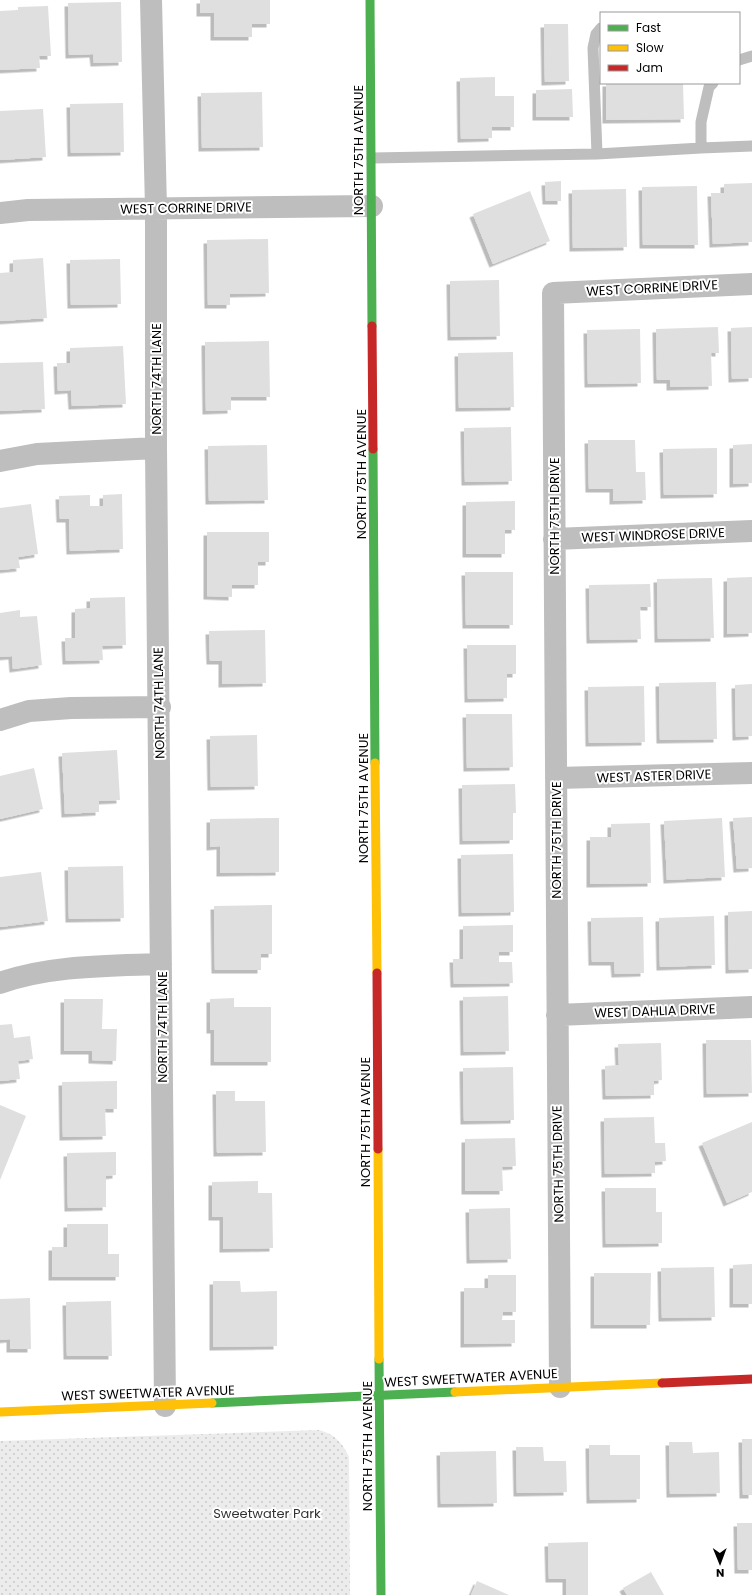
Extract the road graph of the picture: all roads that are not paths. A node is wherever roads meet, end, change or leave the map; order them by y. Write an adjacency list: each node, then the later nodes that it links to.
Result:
1 (151, 0): 12 (street, NORTH 74TH LANE)
2 (370, 0): 10 (main road, NORTH 75TH AVENUE)
3 (600, 29): 9 (lane)
4 (752, 56): 5 (lane)
5 (740, 60)
6 (710, 84): 8 (lane)
7 (752, 146): 8 (lane)
8 (701, 148): 9 (lane)
9 (597, 154): 10 (lane)
10 (372, 158): 11 (main road, NORTH 75TH AVENUE)
11 (372, 206): 12 (street, WEST CORRINE DRIVE); 30 (main road, NORTH 75TH AVENUE)
12 (156, 208): 13 (street, WEST CORRINE DRIVE); 16 (street, NORTH 74TH LANE)
13 (0, 213)
14 (752, 284): 15 (street, WEST CORRINE DRIVE)
15 (553, 293): 19 (street, NORTH 75TH DRIVE)
16 (156, 448): 17 (street); 20 (street, NORTH 74TH LANE)
17 (0, 461)
18 (752, 531): 19 (street, WEST WINDROSE DRIVE)
19 (554, 539): 23 (street, NORTH 75TH DRIVE)
20 (160, 707): 21 (street); 24 (street, NORTH 74TH LANE)
21 (0, 720)
22 (752, 773): 23 (street, WEST ASTER DRIVE)
23 (556, 778): 27 (street, NORTH 75TH DRIVE)
24 (162, 964): 25 (street); 31 (street, NORTH 74TH LANE)
25 (0, 983)
26 (752, 1007): 27 (street, WEST DAHLIA DRIVE)
27 (558, 1015): 29 (street, NORTH 75TH DRIVE)
28 (752, 1379): 29 (main road, WEST SWEETWATER AVENUE)
29 (560, 1387): 30 (main road, WEST SWEETWATER AVENUE)
30 (380, 1395): 31 (main road, WEST SWEETWATER AVENUE); 33 (main road, NORTH 75TH AVENUE)
31 (165, 1406): 32 (main road, WEST SWEETWATER AVENUE)
32 (0, 1412)
33 (381, 1595)

